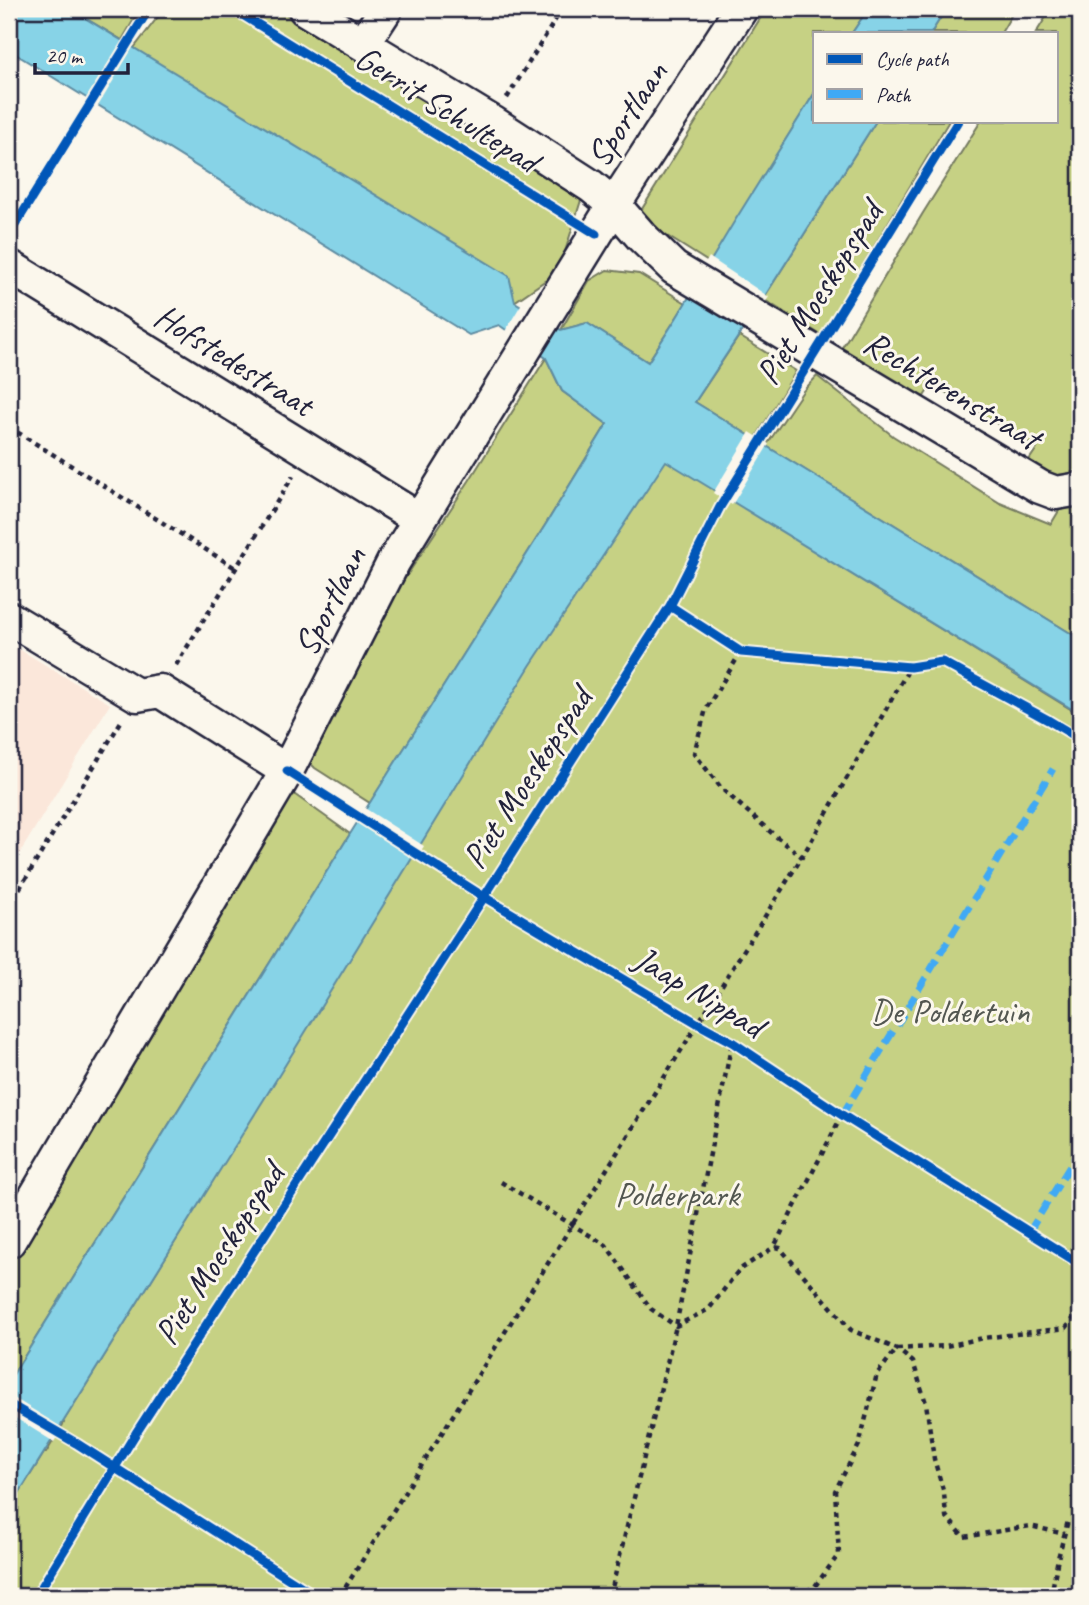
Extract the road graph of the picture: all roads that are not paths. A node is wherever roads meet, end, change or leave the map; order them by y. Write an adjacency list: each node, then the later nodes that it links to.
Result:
1 (305, 9): 4 (street, Rechterenstraat)
2 (386, 9): 4 (street)
3 (740, 9): 5 (street, Sportlaan)
4 (363, 44): 5 (street, Rechterenstraat)
5 (614, 205): 7 (street, Rechterenstraat); 8 (street, Sportlaan)
6 (9, 266): 8 (street, Hofstedestraat)
7 (1080, 489)
8 (419, 519): 10 (street, Sportlaan)
9 (9, 618): 10 (street)
10 (287, 771): 11 (street, Sportlaan)
11 (9, 1241)

